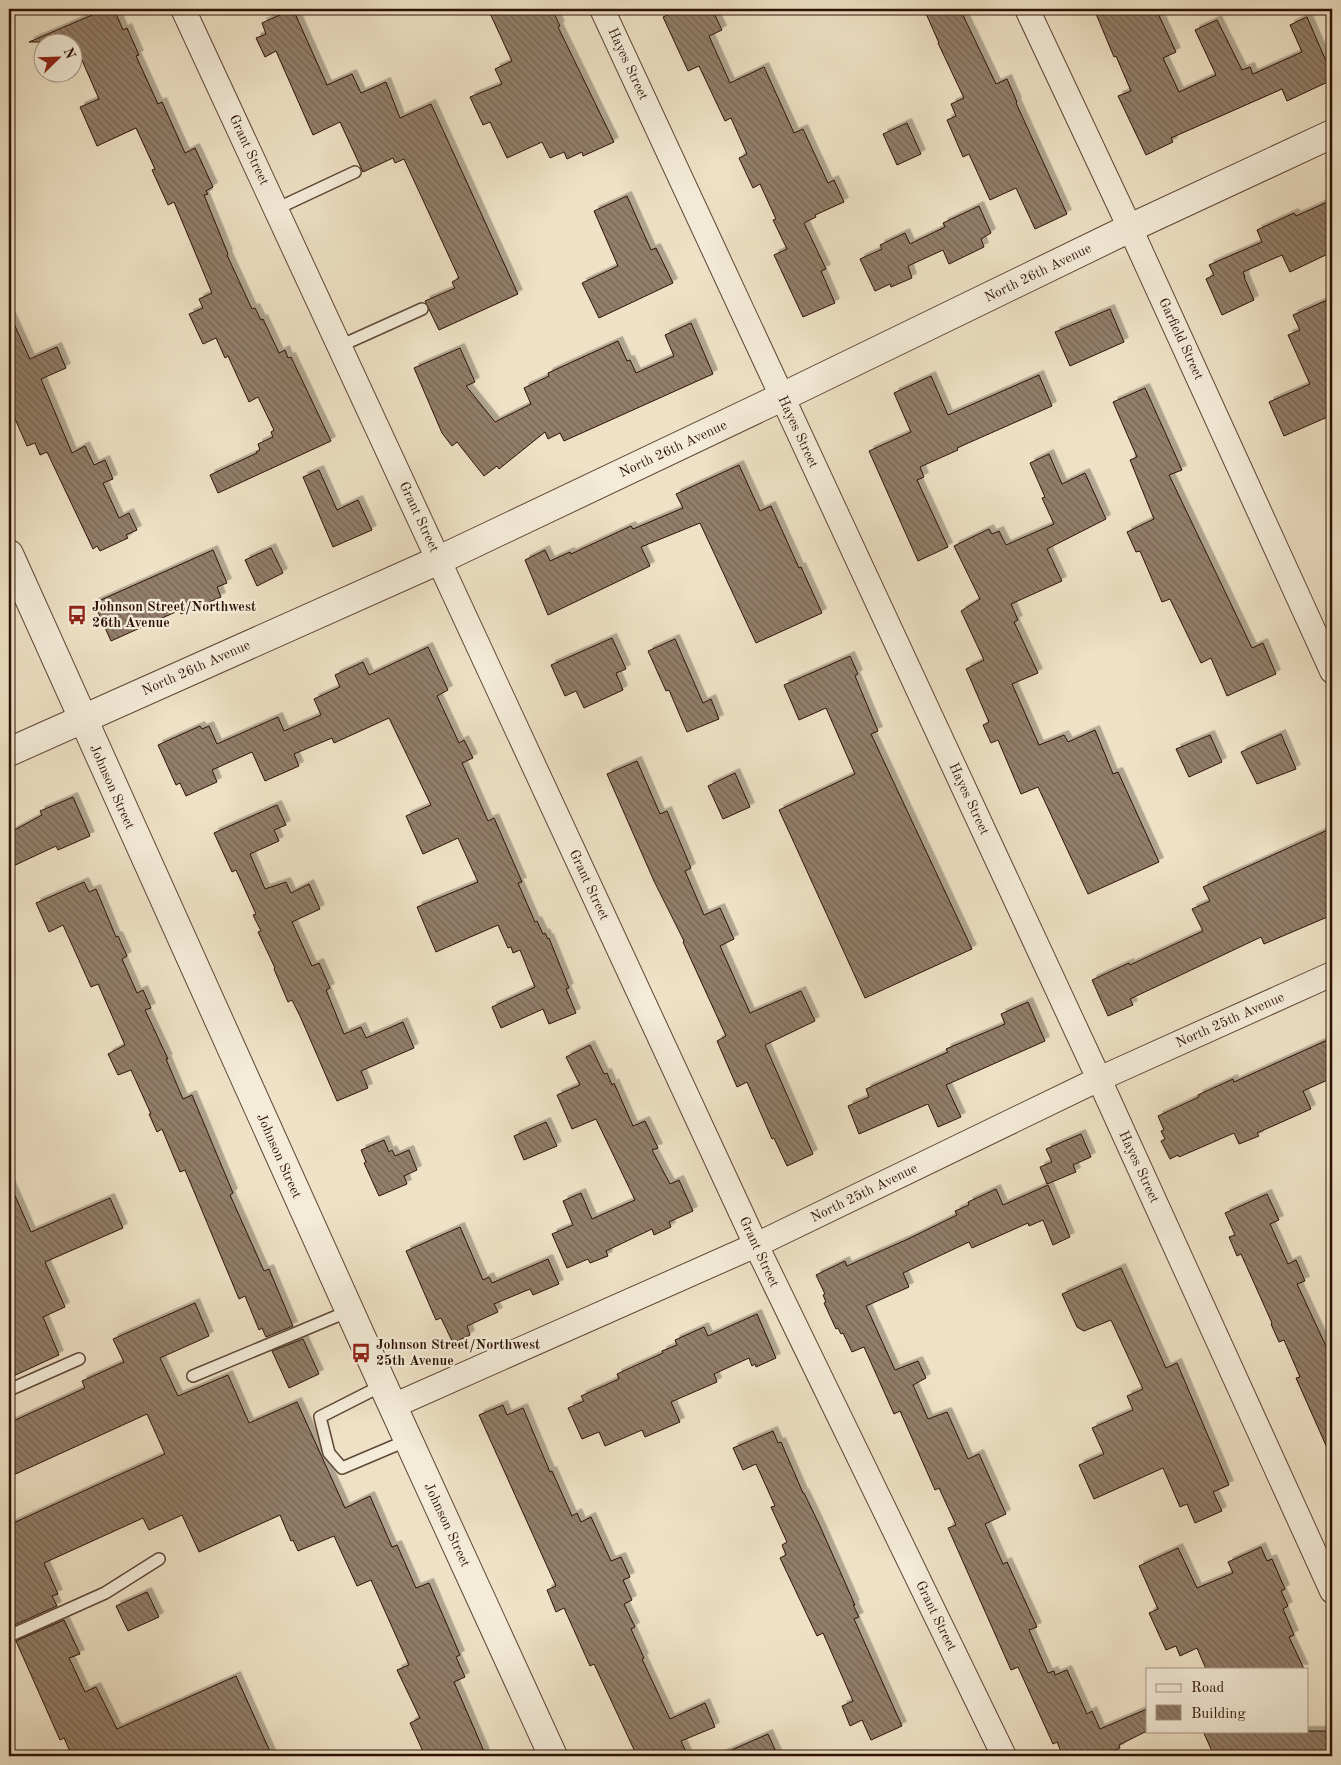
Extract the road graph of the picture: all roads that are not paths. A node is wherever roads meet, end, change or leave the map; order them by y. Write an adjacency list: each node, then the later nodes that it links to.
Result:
1 (183, 9): 6 (street, Grant Street)
2 (602, 9): 10 (street, Hayes Street)
3 (1027, 9): 7 (street, Garfield Street)
4 (1332, 134): 7 (street, North 26th Avenue)
5 (355, 172): 6 (lane)
6 (276, 209): 9 (street, Grant Street)
7 (1130, 228): 10 (street, North 26th Avenue); 13 (street, Garfield Street)
8 (422, 309): 9 (lane)
9 (340, 346): 12 (street, Grant Street)
10 (782, 397): 12 (street, North 26th Avenue); 17 (street, Hayes Street)
11 (9, 554): 14 (street, Johnson Street)
12 (439, 560): 14 (street, North 26th Avenue); 18 (street, Grant Street)
13 (1332, 671)
14 (82, 718): 15 (street, North 26th Avenue); 19 (street, Johnson Street)
15 (9, 752)
16 (1332, 974): 17 (street, North 25th Avenue)
17 (1099, 1079): 18 (street, North 25th Avenue); 26 (street, Hayes Street)
18 (756, 1246): 23 (street, North 25th Avenue); 29 (street, Grant Street)
19 (349, 1311): 21 (lane); 23 (street, Johnson Street)
20 (79, 1359): 22 (lane)
21 (194, 1376)
22 (9, 1390)
23 (388, 1396): 24 (street, Johnson Street); 24 (lane)
24 (408, 1440): 28 (street, Johnson Street)
25 (159, 1558): 27 (lane)
26 (1332, 1591)
27 (9, 1636)
28 (553, 1756)
29 (1004, 1756)

